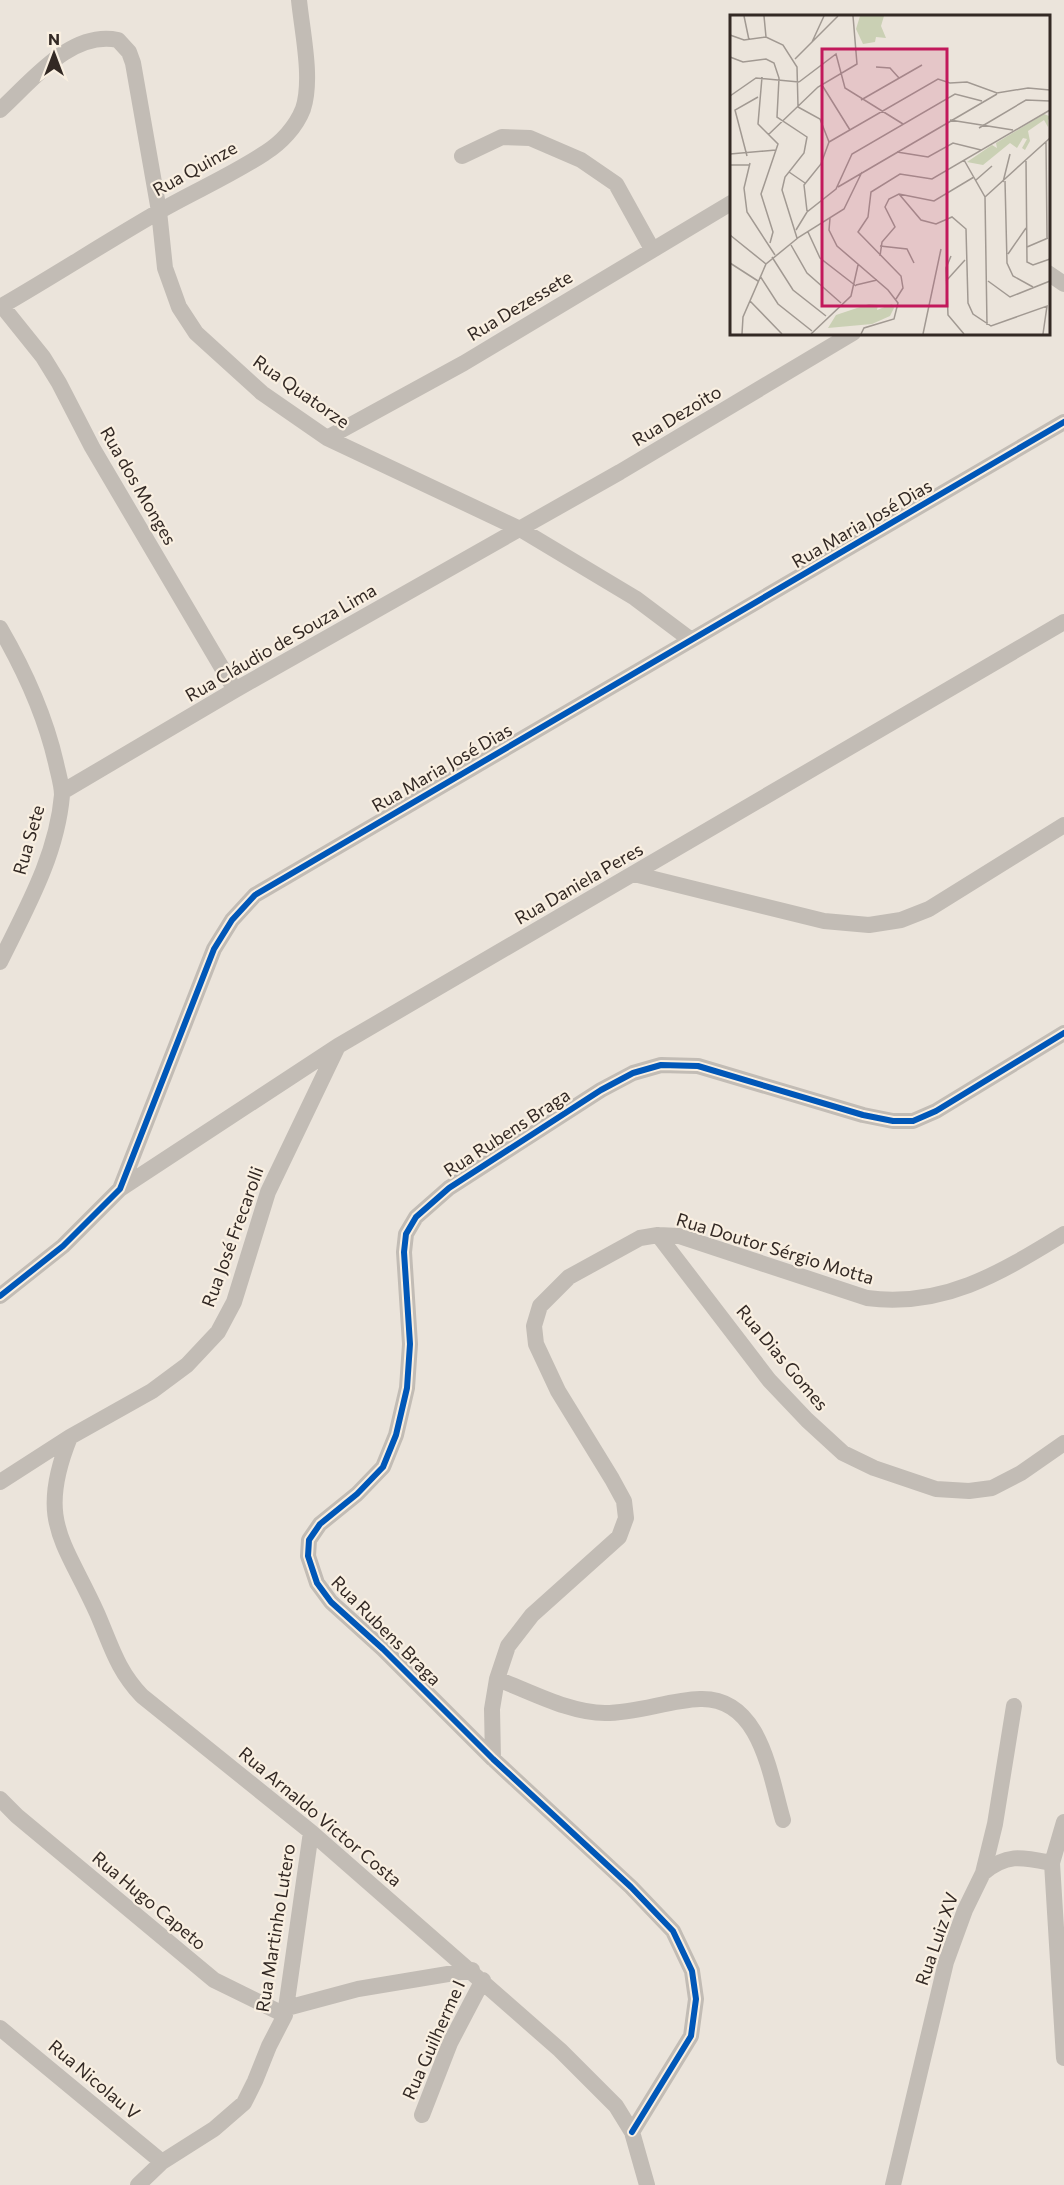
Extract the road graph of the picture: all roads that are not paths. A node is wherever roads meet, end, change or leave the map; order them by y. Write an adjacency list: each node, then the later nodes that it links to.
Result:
1 (299, 0): 5 (street, Rua Quinze)
2 (0, 110): 5 (street, Rua Quatorze)
3 (462, 156): 6 (street)
4 (730, 204): 6 (street, Rua Dezessete)
5 (159, 211): 9 (street, Rua Quinze); 12 (street, Rua Quatorze)
6 (652, 249): 12 (street, Rua Dezessete)
7 (1049, 274): 8 (street)
8 (1064, 284)
9 (1, 307): 17 (street, Rua dos Monges)
10 (851, 334): 13 (street, Rua Dezoito)
11 (1064, 422): 16 (street, Rua Maria José Dias)
12 (327, 438): 13 (street, Rua Quatorze)
13 (519, 529): 16 (street, Rua Quatorze); 17 (street, Rua Cláudio de Souza Lima)
14 (1064, 622): 20 (street, Rua Daniela Peres)
15 (0, 628): 18 (street)
16 (691, 640): 24 (street, Rua Maria José Dias)
17 (235, 690): 18 (street, Rua Cláudio de Souza Lima)
18 (62, 792): 21 (street, Rua Sete)
19 (1064, 825): 20 (street)
20 (634, 874): 23 (street, Rua Daniela Peres)
21 (0, 962)
22 (1064, 1033): 33 (street, Rua Rubens Braga)
23 (338, 1046): 24 (street, Rua Daniela Peres); 28 (street, Rua José Frecarolli)
24 (120, 1189): 27 (street, Rua Maria José Dias)
25 (1064, 1234): 26 (street, Rua Doutor Sérgio Motta)
26 (658, 1235): 29 (street, Rua Dias Gomes); 31 (street, Rua Doutor Sérgio Motta)
27 (0, 1296)
28 (70, 1437): 30 (street, Rua José Frecarolli); 37 (street, Rua Arnaldo Victor Costa)
29 (1064, 1443)
30 (0, 1482)
31 (497, 1679): 33 (street, Rua Doutor Sérgio Motta); 35 (street)
32 (1014, 1706): 39 (street, Rua Luiz XV)
33 (493, 1759): 46 (street, Rua Rubens Braga)
34 (0, 1799): 42 (street, Rua Hugo Capeto)
35 (783, 1820)
36 (1064, 1822): 38 (street)
37 (311, 1832): 41 (street, Rua Arnaldo Victor Costa); 42 (street, Rua Martinho Lutero)
38 (1052, 1863): 39 (street); 40 (street)
39 (982, 1873): 50 (street, Rua Luiz XV)
40 (1062, 1970): 44 (street)
41 (477, 1975): 42 (street); 45 (street, Rua Guilherme I); 46 (street, Rua Arnaldo Victor Costa)
42 (286, 2012): 47 (street, Rua Martinho Lutero)
43 (0, 2028): 47 (street, Rua Nicolau V)
44 (1064, 2058)
45 (422, 2115)
46 (632, 2132): 49 (street, Rua Arnaldo Victor Costa)
47 (162, 2162): 48 (street, Rua Martinho Lutero)
48 (138, 2185)
49 (647, 2185)
50 (893, 2185)

